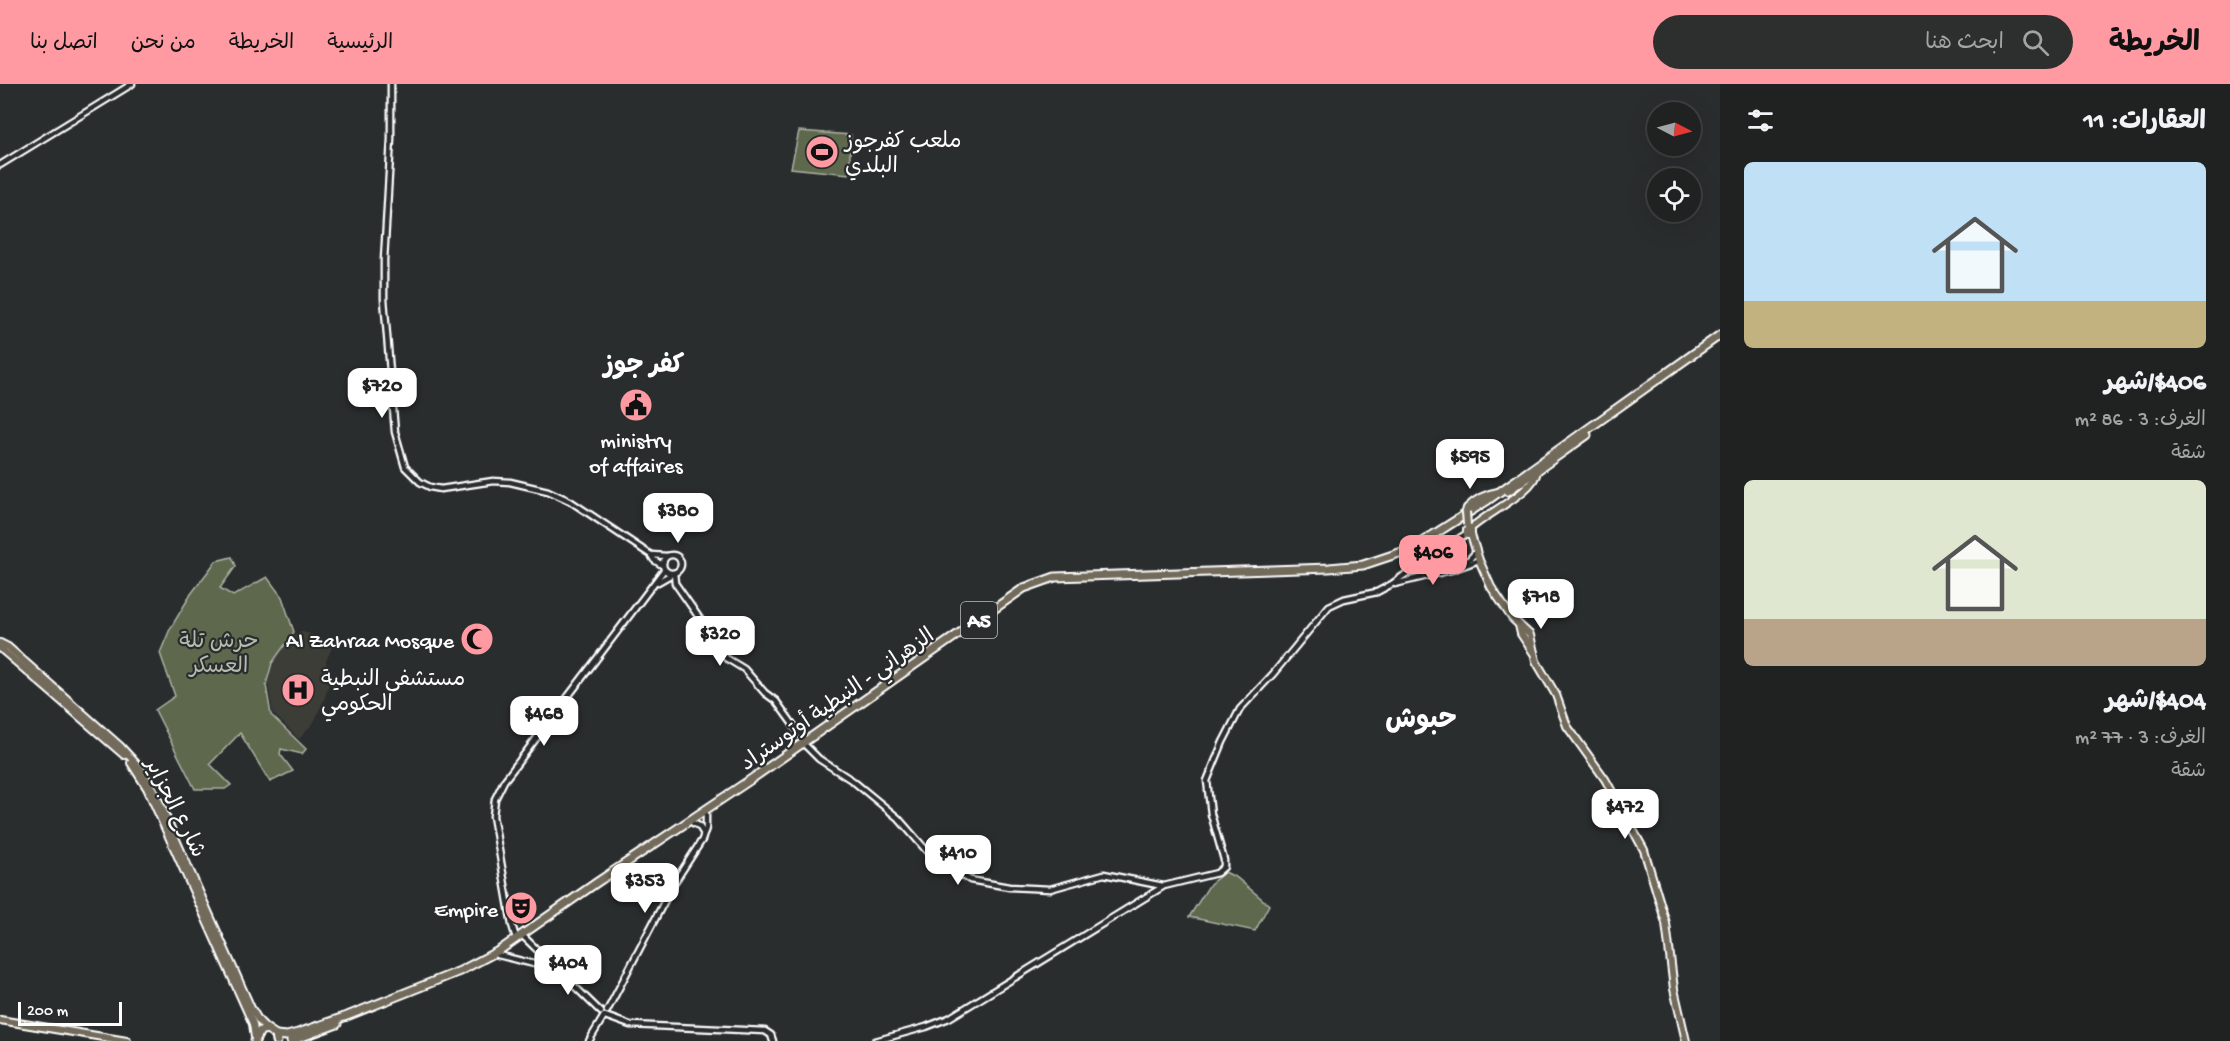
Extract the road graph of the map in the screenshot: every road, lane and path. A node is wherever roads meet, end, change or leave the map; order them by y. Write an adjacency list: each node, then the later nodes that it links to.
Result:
1 (132, 84): 3 (street)
2 (391, 84): 12 (street)
3 (0, 165)
4 (1720, 335): 6 (highway, الزهراني - النبطية أوتوستراد / A5)
5 (1720, 340): 6 (highway, الزهراني - النبطية أوتوستراد / A5)
6 (1650, 386): 7 (highway, الزهراني - النبطية أوتوستراد / A5)
7 (1640, 394): 8 (highway, الزهراني - النبطية أوتوستراد / A5); 9 (highway, الزهراني - النبطية أوتوستراد / A5)
8 (1537, 471): 10 (main road); 18 (highway, الزهراني - النبطية أوتوستراد / A5)
9 (1498, 492): 10 (main road, bridge); 18 (highway, الزهراني - النبطية أوتوستراد / A5)
10 (1468, 532): 11 (main road); 20 (street)
11 (1475, 550): 14 (main road); 15 (street)
12 (651, 555): 13 (street); 16 (street)
13 (667, 556): 16 (street); 17 (street)
14 (1479, 560): 15 (street); 42 (main road)
15 (1465, 564): 20 (street)
16 (663, 568): 17 (street); 19 (street)
17 (673, 574): 19 (street); 23 (street)
18 (1190, 574): 23 (highway, الزهراني - النبطية أوتوستراد / A5)
19 (657, 582): 29 (street)
20 (1392, 584): 28 (street)
21 (0, 642): 34 (main road, شارع الجزاير)
22 (0, 648): 36 (main road, شارع الجزاير)
23 (805, 743): 24 (highway, الزهراني - النبطية أوتوستراد / A5); 28 (street)
24 (743, 788): 25 (highway, الزهراني - النبطية أوتوستراد / A5); 29 (highway, الزهراني - النبطية أوتوستراد / A5)
25 (706, 814): 26 (highway, الزهراني - النبطية أوتوستراد / A5); 27 (street)
26 (693, 823): 27 (street); 29 (highway, الزهراني - النبطية أوتوستراد / A5)
27 (704, 834): 32 (street)
28 (1164, 886): 41 (street)
29 (520, 938): 30 (highway, الزهراني - النبطية أوتوستراد / A5); 31 (street); 35 (highway, الزهراني - النبطية أوتوستراد / A5)
30 (498, 955): 31 (street); 38 (highway, الزهراني - النبطية أوتوستراد / A5)
31 (554, 969): 32 (street)
32 (604, 1013): 39 (street); 40 (street)
33 (0, 1020): 37 (main road)
34 (267, 1029): 35 (highway, A5); 36 (highway)
35 (276, 1038)
36 (255, 1040)
37 (127, 1041)
38 (291, 1041)
39 (589, 1041)
40 (773, 1041)
41 (875, 1041)
42 (1686, 1041)

